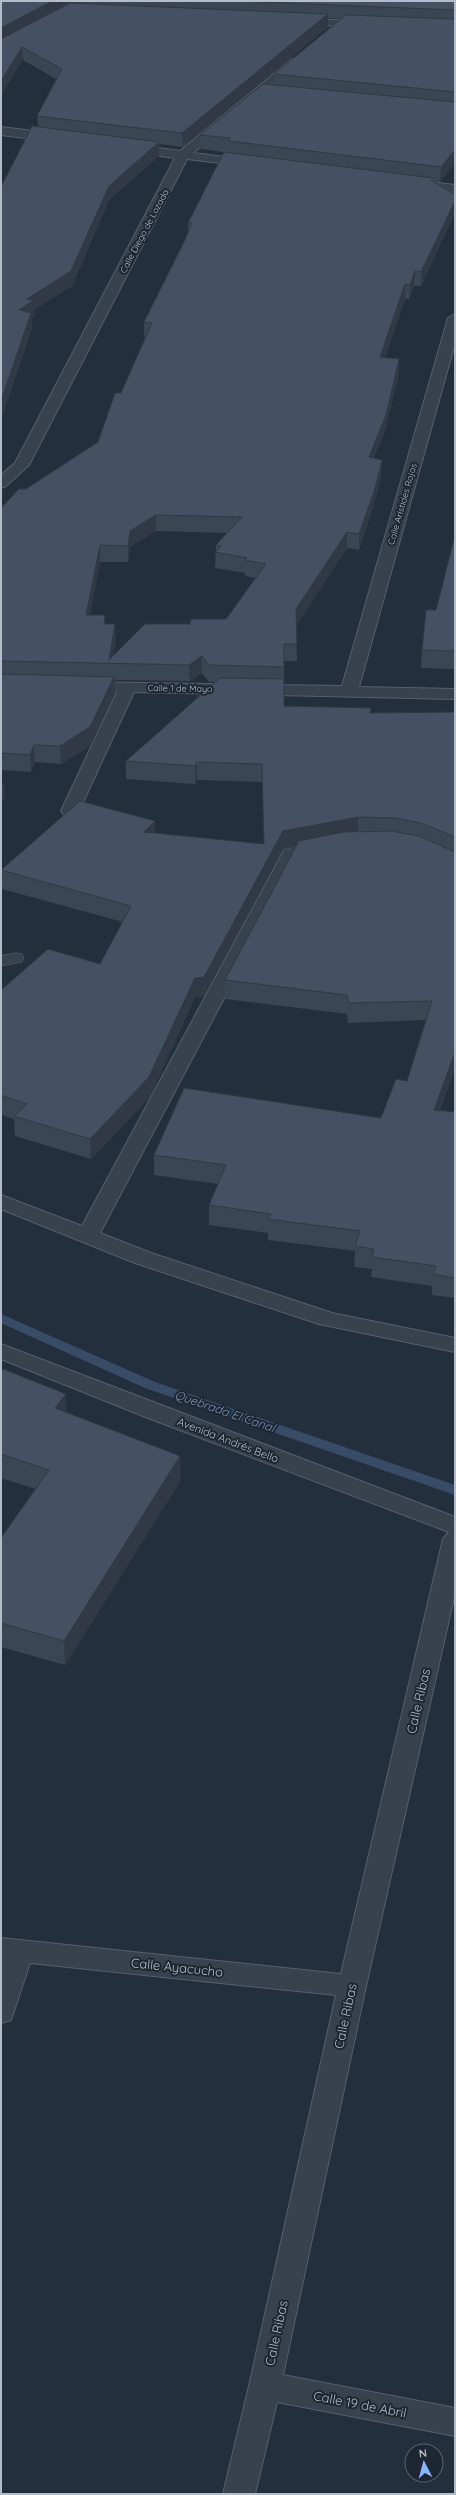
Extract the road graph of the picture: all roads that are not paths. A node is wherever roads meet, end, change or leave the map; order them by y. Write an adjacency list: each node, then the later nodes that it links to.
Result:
1 (87, 1): 2 (street)
2 (70, 12): 3 (street); 5 (street)
3 (94, 13)
4 (286, 21): 6 (street)
5 (45, 24)
6 (342, 24): 7 (street); 8 (street)
7 (380, 25)
8 (324, 38)
9 (307, 53): 10 (street, Calle Diego de Lozada)
10 (260, 92): 11 (street); 15 (street, Calle Diego de Lozada)
11 (275, 93)
12 (1, 131): 13 (street)
13 (72, 140)
14 (120, 147): 15 (street)
15 (183, 155): 16 (street); 20 (street, Calle Diego de Lozada)
16 (264, 165)
17 (402, 182): 18 (street)
18 (455, 189)
19 (455, 318): 23 (street, Calle Arístides Rojas)
20 (1, 483)
21 (64, 685): 22 (street, Calle 1 de Mayo)
22 (128, 687): 23 (street, Calle 1 de Mayo); 25 (street)
23 (349, 691): 24 (street, Calle 1 de Mayo)
24 (455, 694)
25 (70, 811)
26 (337, 844): 28 (street)
27 (1, 1201): 28 (street)
28 (87, 1236): 29 (street)
29 (455, 1345)
30 (1, 1351): 31 (street, Avenida Andrés Bello)
31 (455, 1526)
32 (455, 1540): 34 (street, Calle Ribas)
33 (10, 1950): 34 (street, Calle Ayacucho); 35 (street)
34 (352, 1986): 36 (street, Calle Ribas)
35 (1, 2012)
36 (265, 2386): 37 (street, Calle 19 de Abril); 38 (street, Calle Ribas)
37 (455, 2422)
38 (239, 2494)

